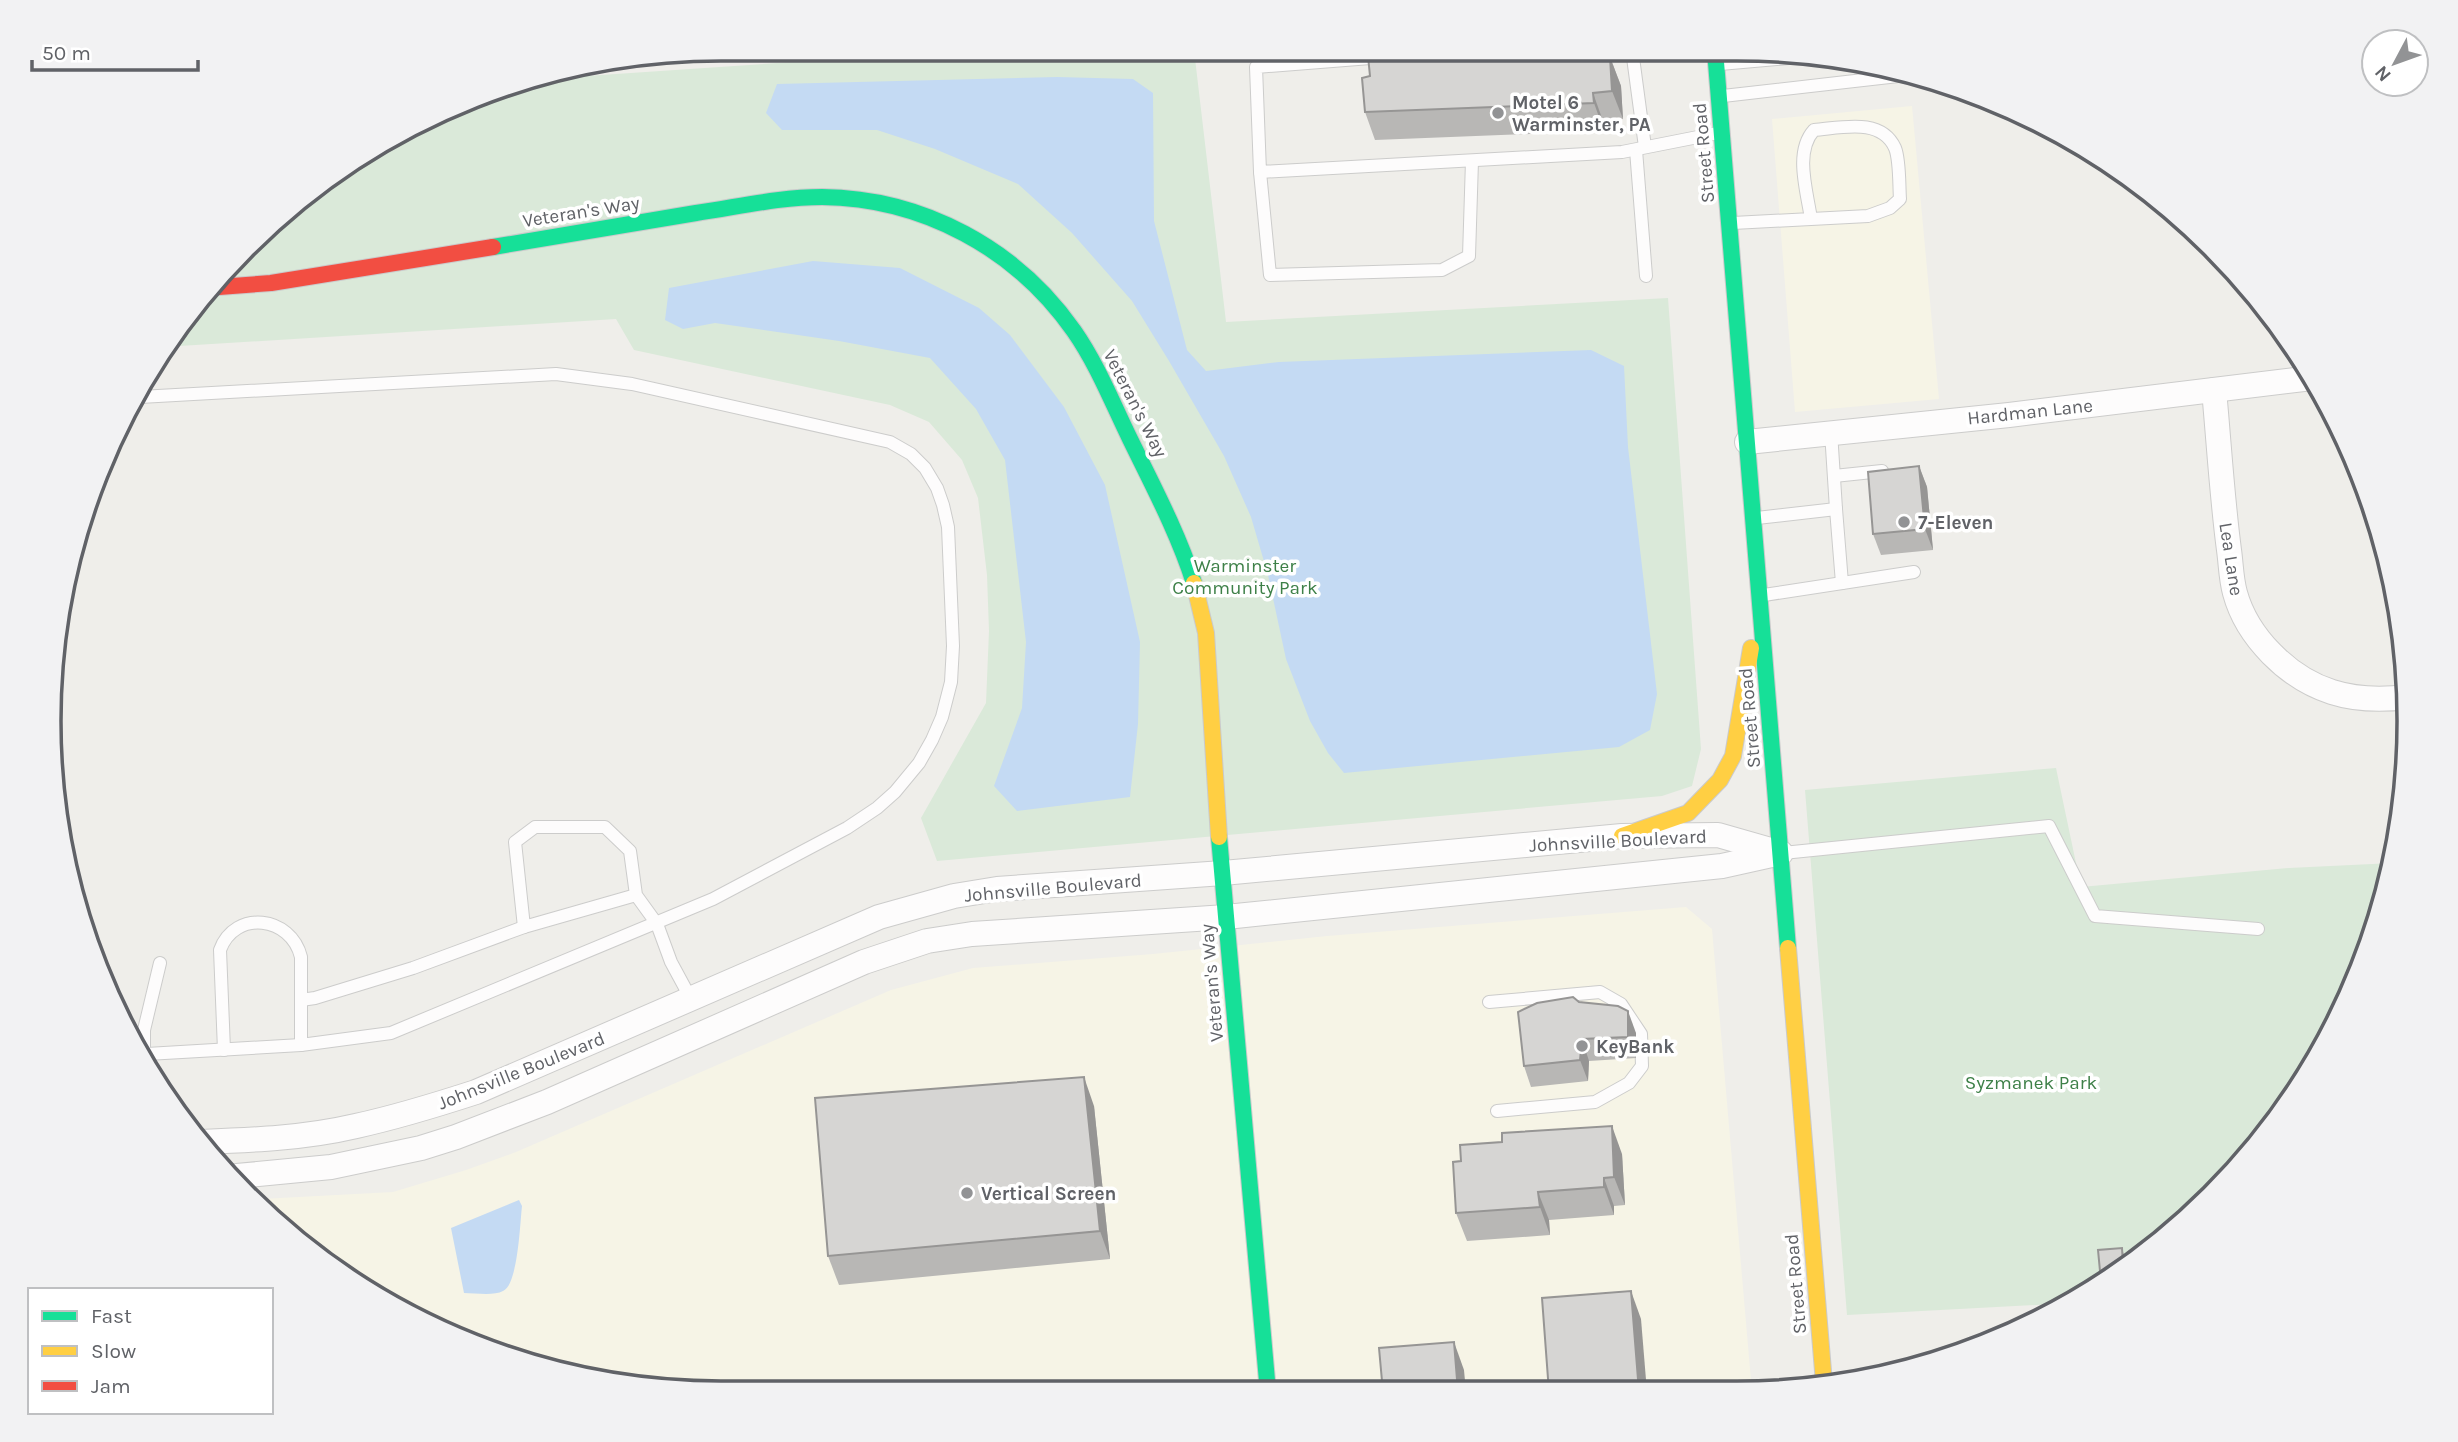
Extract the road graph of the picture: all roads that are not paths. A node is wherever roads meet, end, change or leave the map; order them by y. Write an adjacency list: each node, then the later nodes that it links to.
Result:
1 (1332, 61): 9 (lane)
2 (1633, 61): 7 (lane)
3 (1716, 61): 5 (street, Street Road)
4 (1882, 78): 5 (lane)
5 (1719, 96): 6 (street, Street Road)
6 (1722, 132): 7 (lane); 11 (street, Street Road)
7 (1640, 148): 8 (lane); 12 (lane)
8 (1472, 161): 9 (lane); 9 (lane)
9 (1260, 172)
10 (1811, 219): 10 (lane); 11 (lane)
11 (1730, 223): 18 (street, Street Road)
12 (1646, 276)
13 (225, 287): 29 (street, Veteran's Way)
14 (2301, 379): 15 (street, Hardman Lane)
15 (2214, 390): 17 (street, Hardman Lane); 26 (street, Lea Lane)
16 (147, 397): 32 (lane)
17 (1830, 432): 18 (street, Hardman Lane); 20 (lane)
18 (1747, 442): 22 (street, Street Road)
19 (1893, 470): 20 (lane)
20 (1833, 476): 21 (lane)
21 (1836, 509): 22 (lane); 24 (lane)
22 (1754, 519): 25 (street, Street Road)
23 (1914, 572): 24 (lane)
24 (1842, 583): 25 (lane)
25 (1760, 595): 27 (street); 28 (street, Street Road)
26 (2396, 698)
27 (1622, 836): 28 (street, Johnsville Boulevard); 29 (street, Johnsville Boulevard)
28 (1781, 853): 31 (street, Johnsville Boulevard); 34 (lane); 46 (street, Street Road)
29 (1223, 873): 31 (street, Veteran's Way); 36 (street, Johnsville Boulevard)
30 (636, 895): 32 (lane); 33 (lane); 33 (lane)
31 (1226, 917): 45 (street, Johnsville Boulevard); 47 (street, Veteran's Way)
32 (657, 924): 36 (lane); 40 (lane)
33 (524, 927): 37 (lane)
34 (2258, 929)
35 (160, 963): 39 (lane)
36 (691, 999): 44 (street, Johnsville Boulevard)
37 (301, 1000): 40 (lane); 41 (lane)
38 (1489, 1002): 43 (lane)
39 (144, 1040)
40 (301, 1045): 41 (lane)
41 (224, 1050): 42 (lane)
42 (152, 1054)
43 (1497, 1111)
44 (213, 1141)
45 (243, 1175)
46 (1823, 1375)
47 (1267, 1381)

